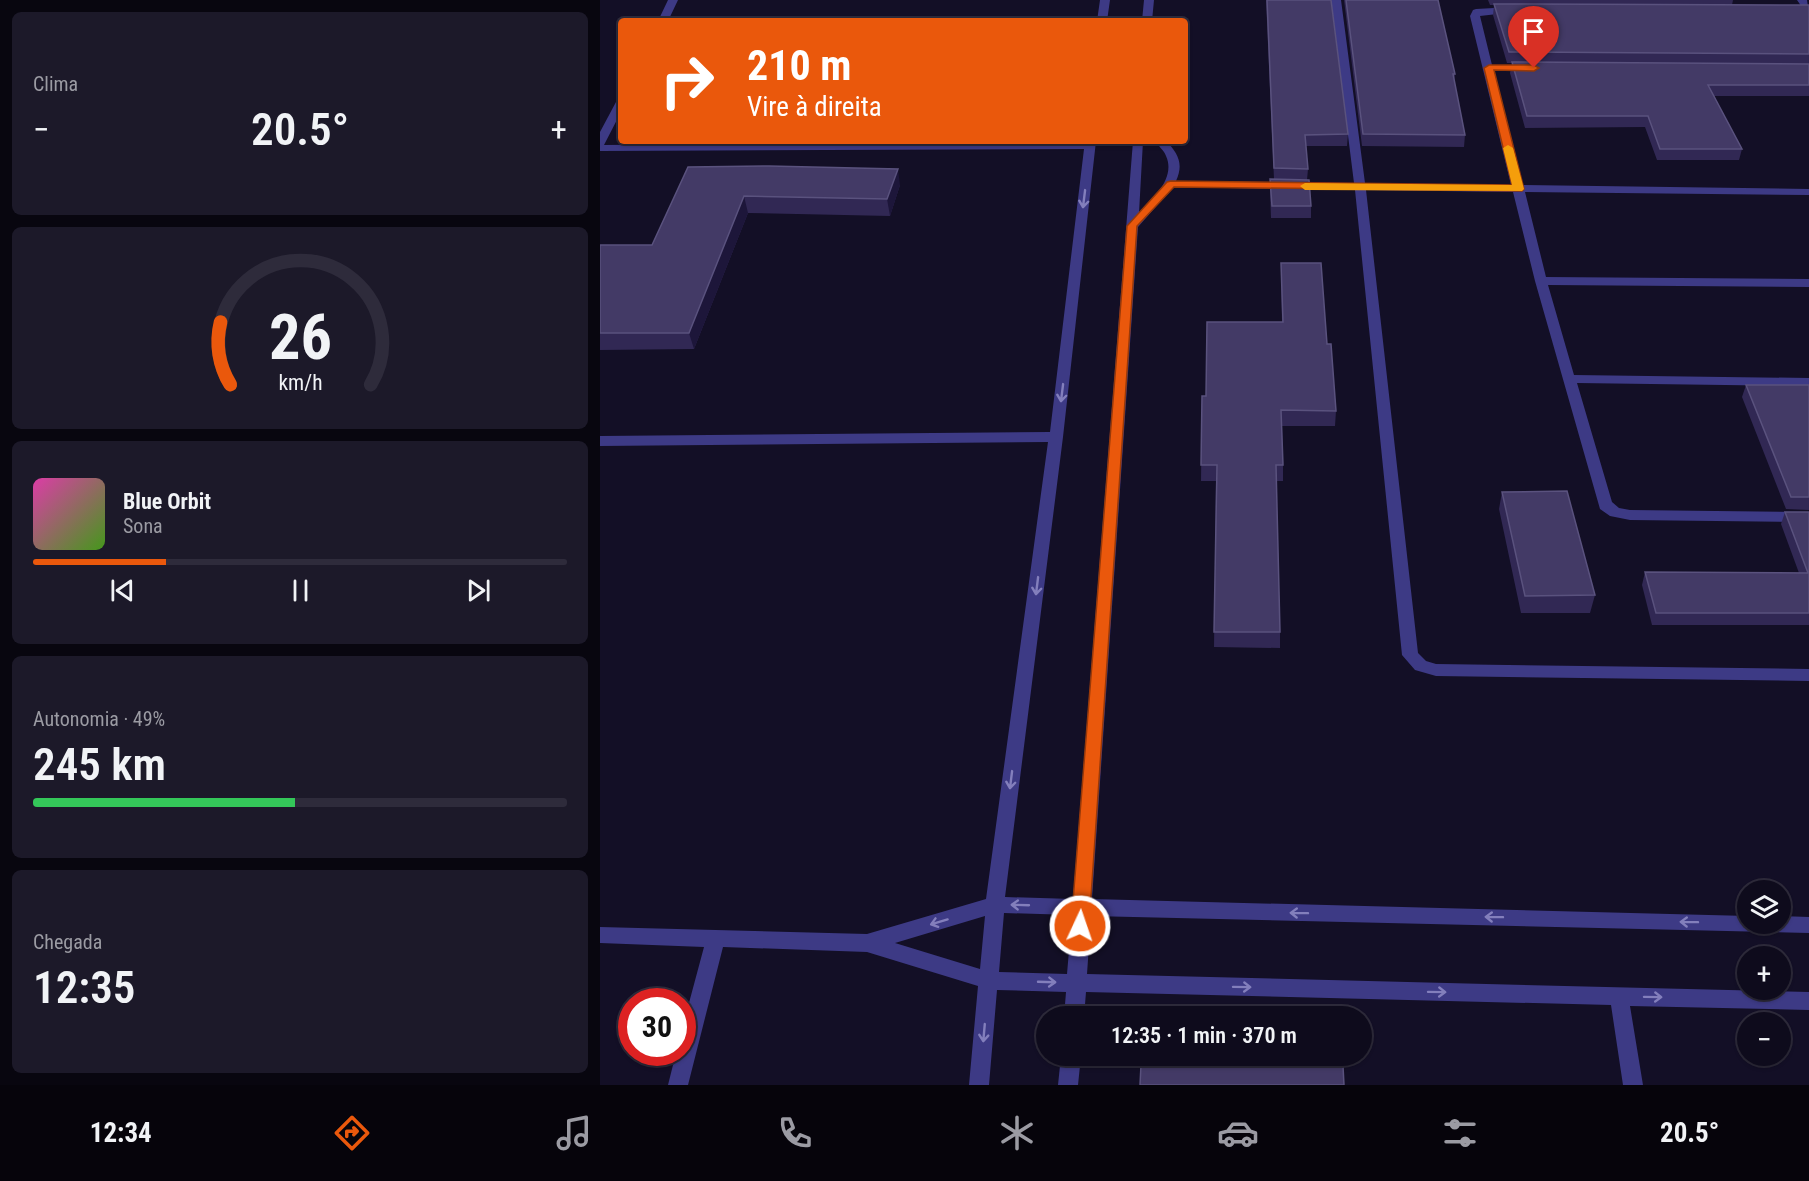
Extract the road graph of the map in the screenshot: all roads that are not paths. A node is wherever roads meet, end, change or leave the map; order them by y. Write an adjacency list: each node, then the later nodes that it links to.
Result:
1 (673, 0): 9 (street)
2 (1104, 0): 10 (street)
3 (1149, 0): 11 (street)
4 (1336, 0): 21 (street)
5 (1802, 0): 8 (street)
6 (1519, 10): 12 (street)
7 (1797, 11): 8 (street)
8 (1809, 11)
9 (664, 18)
10 (1102, 18)
11 (1147, 18)
12 (1489, 68): 13 (street); 22 (street)
13 (1548, 68)
14 (618, 108): 19 (street)
15 (927, 144): 19 (street)
16 (1090, 144): 29 (street, one-way to 29)
17 (1138, 144): 24 (street)
18 (1163, 144): 20 (street)
19 (600, 146)
20 (1171, 184): 21 (street); 24 (street)
21 (1360, 188): 22 (street); 32 (street)
22 (1518, 189): 23 (street); 25 (street)
23 (1809, 192)
24 (1132, 226): 34 (street)
25 (1541, 281): 26 (street); 27 (street)
26 (1809, 283)
27 (1569, 379): 28 (street); 31 (street)
28 (1809, 382)
29 (1056, 437): 30 (street); 33 (street, one-way to 33)
30 (600, 441)
31 (1809, 517)
32 (1809, 675)
33 (995, 905): 34 (street, one-way to 33); 40 (street, one-way to 40); 41 (street)
34 (1081, 907): 35 (street, one-way to 34); 42 (street)
35 (1737, 924)
36 (1791, 925): 37 (street)
37 (1809, 925)
38 (600, 935): 39 (street)
39 (716, 938): 40 (street); 47 (street)
40 (867, 944): 41 (street)
41 (989, 981): 42 (street, one-way to 42); 48 (street, one-way to 48)
42 (1077, 983): 43 (street, one-way to 43); 45 (street)
43 (1619, 996): 44 (street, one-way to 44); 50 (street)
44 (1809, 1001)
45 (1075, 1006)
46 (1070, 1066): 49 (street)
47 (678, 1085)
48 (980, 1085)
49 (1068, 1085)
50 (1633, 1085)

